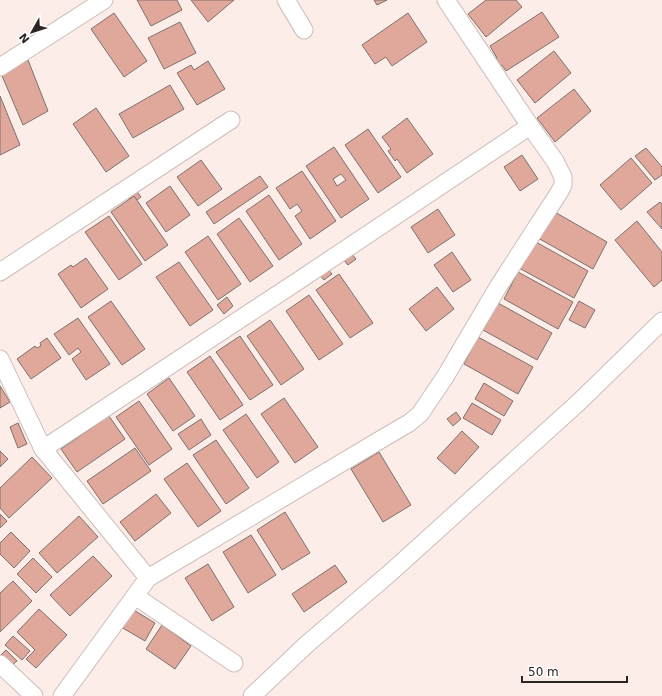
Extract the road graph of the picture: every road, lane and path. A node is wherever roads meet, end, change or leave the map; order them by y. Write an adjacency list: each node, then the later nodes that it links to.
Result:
1 (104, 0): 5 (street)
2 (286, 0): 4 (street)
3 (446, 0): 7 (street)
4 (304, 30)
5 (0, 67)
6 (231, 120): 8 (street)
7 (530, 126): 11 (street); 12 (street)
8 (0, 272)
9 (662, 322): 18 (street)
10 (0, 359): 11 (street)
11 (43, 449): 12 (street)
12 (148, 578): 13 (street)
13 (135, 596): 14 (street); 17 (street)
14 (234, 663)
15 (0, 664): 16 (street)
16 (34, 696)
17 (62, 696)
18 (252, 696)

